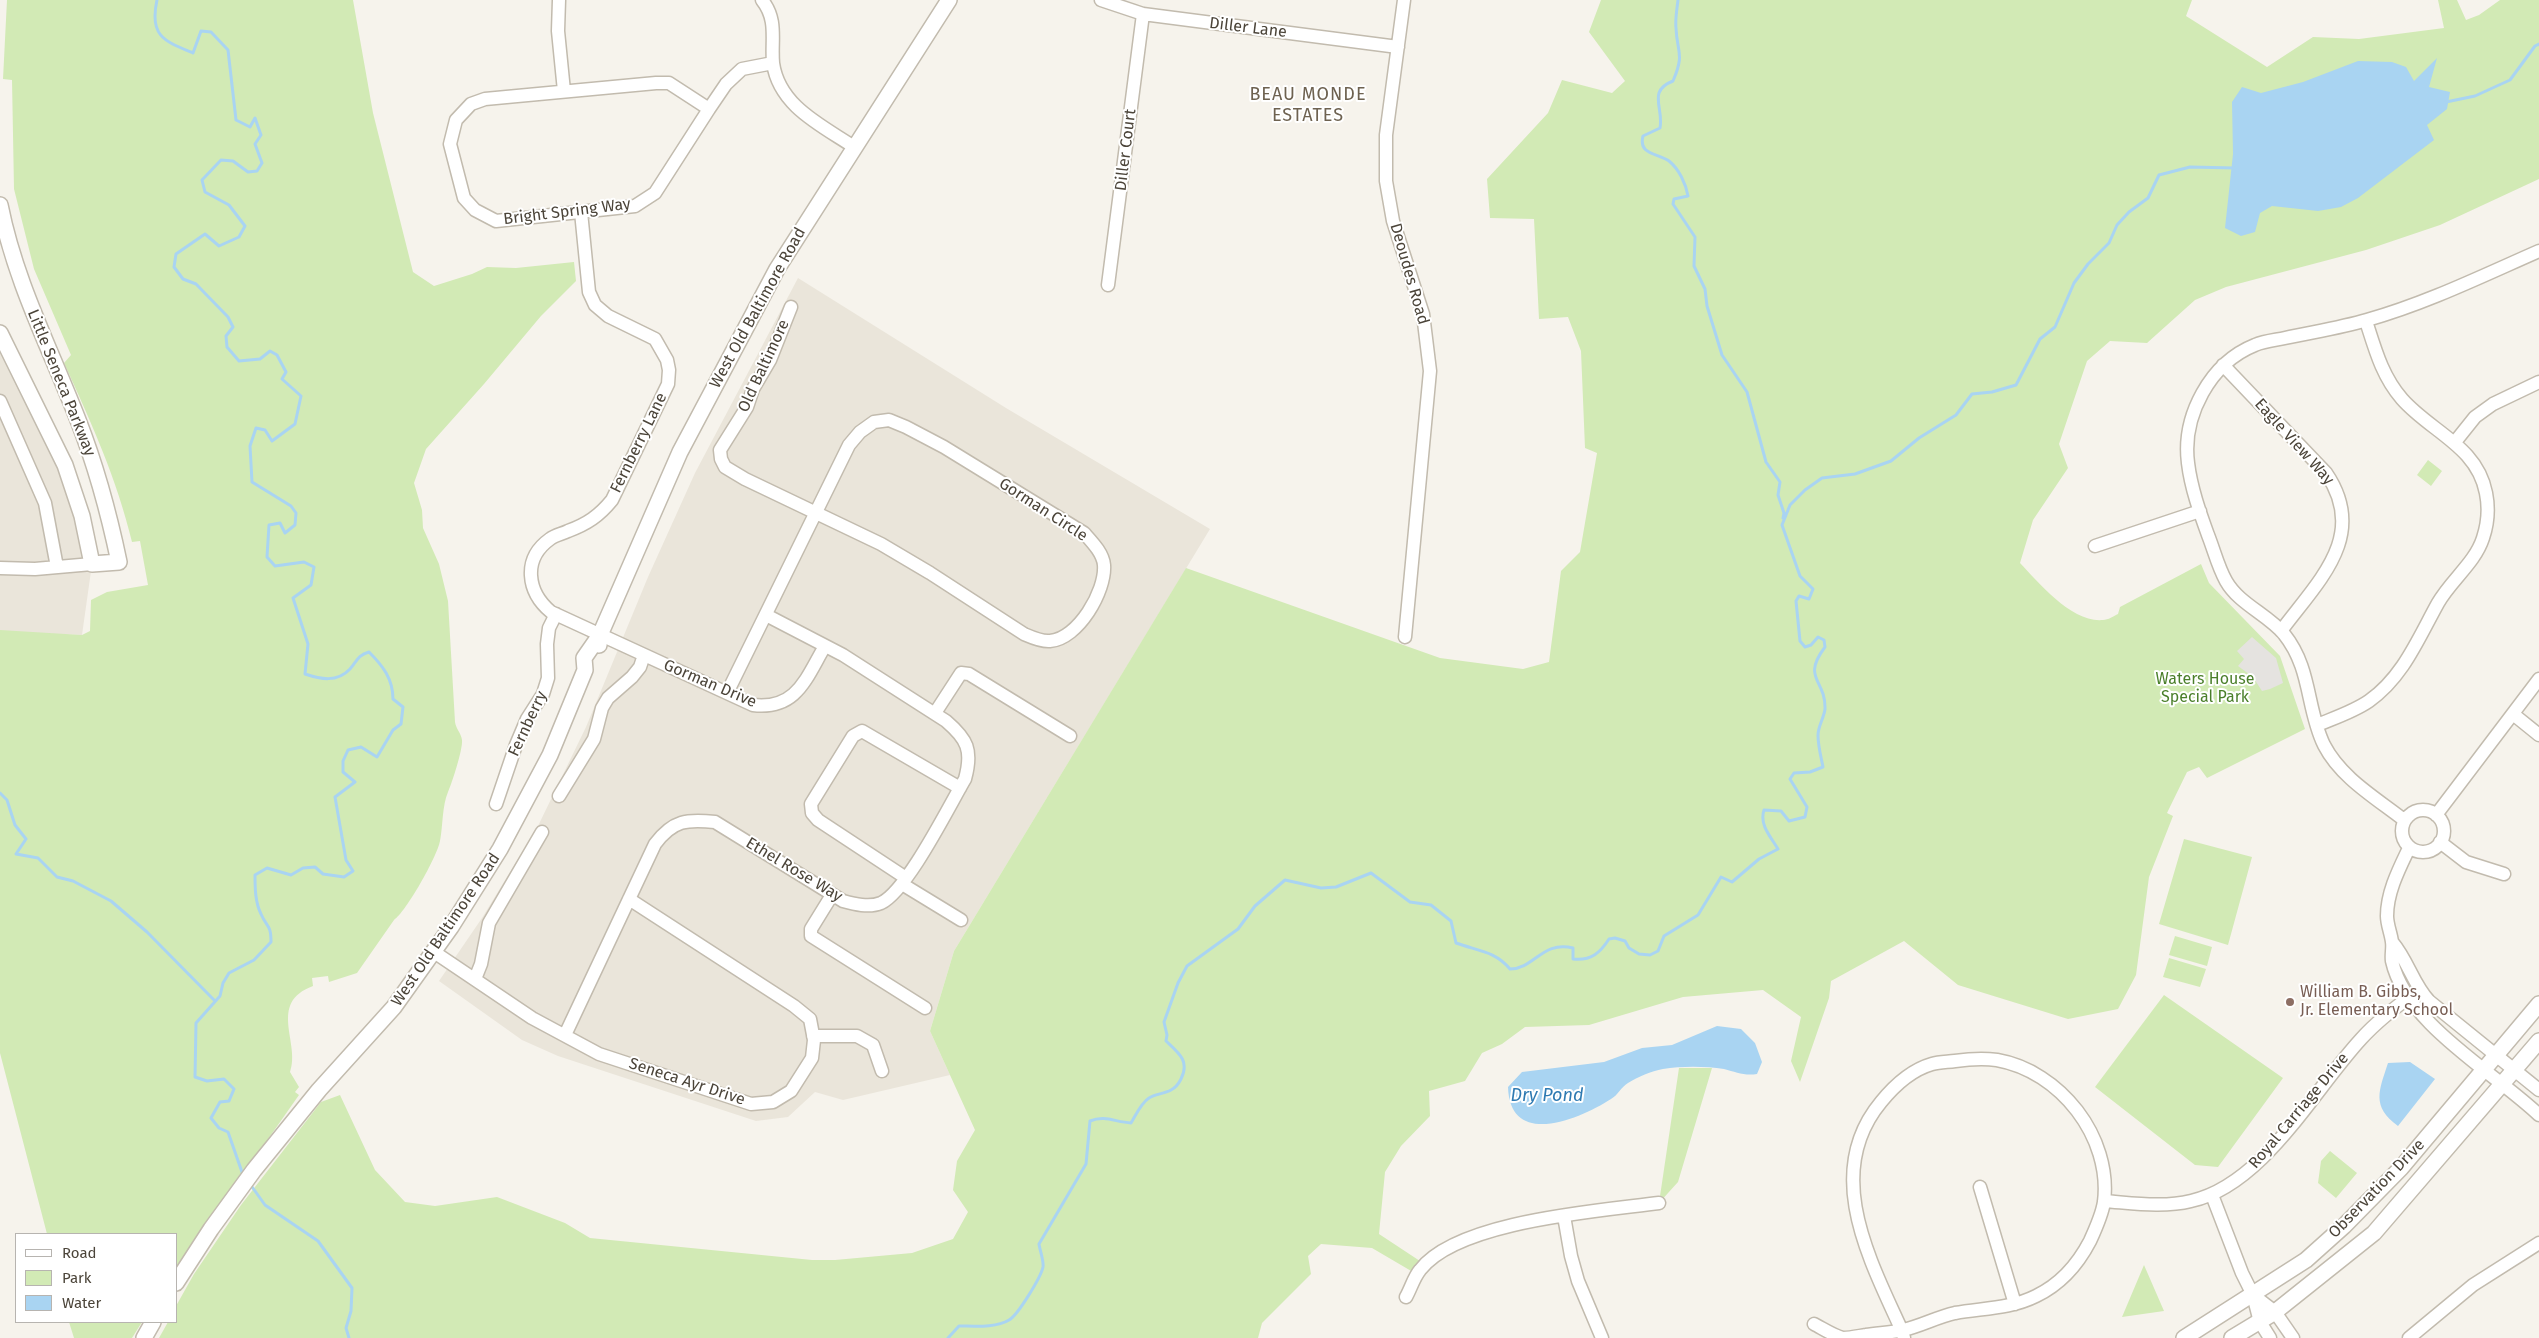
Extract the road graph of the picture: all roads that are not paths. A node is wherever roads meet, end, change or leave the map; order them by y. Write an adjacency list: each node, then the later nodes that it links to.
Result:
1 (559, 0): 9 (street)
2 (762, 0): 8 (street)
3 (949, 0): 11 (street, West Old Baltimore Road)
4 (1101, 0): 6 (street, Diller Lane)
5 (1404, 0): 7 (street, Deoudes Road)
6 (1143, 14): 7 (street, Diller Lane); 15 (street, Diller Court)
7 (1398, 47): 33 (street, Deoudes Road)
8 (773, 63): 10 (street, Bright Spring Way); 11 (street)
9 (564, 92): 10 (street, Bright Spring Way); 13 (street, Bright Spring Way)
10 (709, 109): 13 (street, Bright Spring Way)
11 (854, 147): 32 (street, West Old Baltimore Road)
12 (0, 205): 26 (street, Little Seneca Parkway)
13 (581, 212): 29 (street, Fernberry Lane)
14 (2539, 251): 17 (street)
15 (1108, 285)
16 (791, 306): 24 (street, Old Baltimore)
17 (2366, 320): 19 (street); 22 (street)
18 (0, 333): 26 (street, Little Seneca Parkway)
19 (2223, 365): 23 (street); 31 (street, Eagle View Way)
20 (2539, 382): 22 (street)
21 (0, 401): 27 (street)
22 (2455, 442): 40 (street)
23 (2200, 512): 25 (street); 31 (street)
24 (815, 513): 24 (street, Gorman Circle); 30 (street, Gorman Circle)
25 (2095, 546)
26 (92, 564): 27 (street)
27 (57, 567): 28 (street)
28 (0, 568)
29 (556, 614): 32 (street, Fernberry Lane); 45 (street, Fernberry)
30 (766, 615): 34 (street, Ethel Rose Way); 37 (street, Gorman Circle)
31 (2281, 631): 40 (street)
32 (600, 635): 35 (street, Gorman Drive); 57 (street, West Old Baltimore Road)
33 (1405, 638)
34 (825, 646): 37 (street, Gorman Drive); 38 (street, Ethel Rose Way)
35 (644, 655): 37 (street, Gorman Drive); 44 (street)
36 (2539, 679): 39 (street)
37 (727, 693)
38 (935, 713): 42 (street); 43 (street, Ethel Rose Way)
39 (2513, 714): 41 (street); 46 (street)
40 (2317, 725): 47 (street)
41 (2539, 735)
42 (1070, 736)
43 (960, 788): 52 (street, Ethel Rose Way); 52 (street)
44 (559, 796)
45 (496, 804)
46 (2436, 815): 47 (street); 49 (street)
47 (2404, 820): 50 (street)
48 (542, 832): 58 (street)
49 (2440, 842): 50 (street); 51 (street)
50 (2409, 848): 56 (street)
51 (2504, 874)
52 (904, 881): 53 (street, Ethel Rose Way); 55 (street)
53 (832, 895): 54 (street, Ethel Rose Way); 62 (street)
54 (629, 899): 63 (street, Ethel Rose Way); 64 (street, Seneca Ayr Drive)
55 (961, 920)
56 (2392, 943): 59 (street); 60 (street)
57 (434, 952): 58 (street, Seneca Ayr Drive); 79 (street, West Old Baltimore Road)
58 (475, 979): 63 (street, Seneca Ayr Drive)
59 (2419, 990): 60 (street, Royal Carriage Drive); 66 (street)
60 (2408, 998): 67 (street); 74 (street, Royal Carriage Drive)
61 (2539, 1004): 66 (street, Observation Drive)
62 (924, 1008)
63 (564, 1036): 64 (street, Seneca Ayr Drive)
64 (813, 1036): 69 (street)
65 (2539, 1041): 68 (street, Observation Drive)
66 (2496, 1055): 67 (street, Observation Drive); 68 (street)
67 (2484, 1069): 70 (street); 80 (street, Observation Drive)
68 (2514, 1070): 70 (street, Observation Drive); 71 (street)
69 (882, 1071)
70 (2503, 1084): 72 (street); 83 (street, Observation Drive)
71 (2539, 1090)
72 (2539, 1115)
73 (1980, 1187): 82 (street)
74 (2212, 1195): 75 (street, Royal Carriage Drive); 80 (street)
75 (2104, 1201): 82 (street); 87 (street)
76 (1659, 1203): 77 (street)
77 (1564, 1216): 81 (street); 89 (street)
78 (2539, 1243): 94 (street)
79 (178, 1281)
80 (2253, 1295): 83 (street); 84 (street); 90 (street, Observation Drive)
81 (1406, 1297)
82 (2015, 1304): 87 (street)
83 (2275, 1312): 84 (street, Observation Drive); 93 (street)
84 (2260, 1322): 91 (street, Observation Drive); 92 (street)
85 (153, 1323): 88 (street)
86 (1814, 1324): 87 (street)
87 (1903, 1334)
88 (144, 1338)
89 (1602, 1338)
90 (2184, 1338)
91 (2232, 1338)
92 (2270, 1338)
93 (2293, 1338)
94 (2409, 1338)

